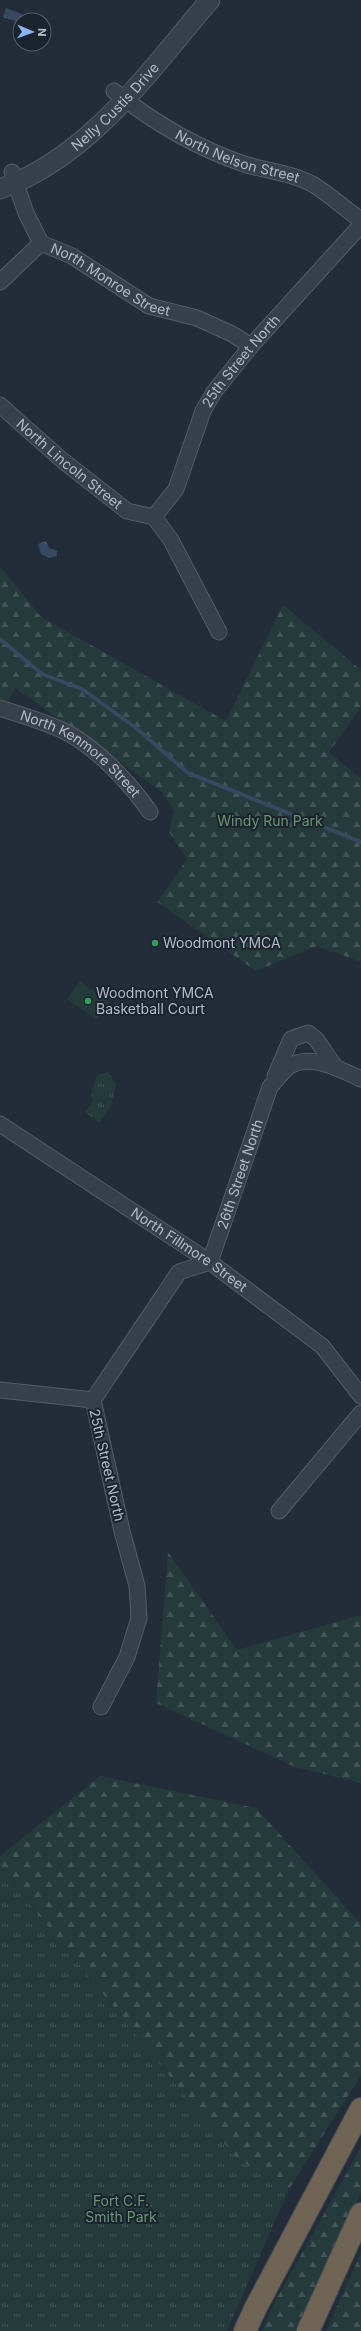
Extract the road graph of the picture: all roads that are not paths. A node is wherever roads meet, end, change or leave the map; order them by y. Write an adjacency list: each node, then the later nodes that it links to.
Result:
1 (194, 0): 3 (street, Nelly Custis Drive)
2 (210, 0): 3 (street, Nelly Custis Drive)
3 (119, 95): 4 (street, Nelly Custis Drive); 5 (street, North Nelson Street)
4 (7, 180): 7 (street, North Monroe Street)
5 (361, 220)
6 (361, 225): 9 (street, 25th Street North)
7 (41, 243): 8 (street); 9 (street, North Monroe Street)
8 (0, 282)
9 (251, 346): 11 (street, 25th Street North)
10 (0, 405): 11 (street, North Lincoln Street)
11 (154, 517): 12 (street)
12 (219, 632)
13 (0, 708): 14 (street, North Kenmore Street)
14 (150, 812)
15 (336, 1068): 16 (street, 26th Street North); 17 (street, 26th Street North); 17 (street, 26th Street North)
16 (361, 1079)
17 (270, 1087): 19 (street, 26th Street North)
18 (0, 1124): 19 (street, North Fillmore Street)
19 (210, 1262): 21 (street, North Fillmore Street); 22 (street, 25th Street North)
20 (0, 1390): 22 (street)
21 (361, 1396)
22 (93, 1400): 25 (street, 25th Street North)
23 (361, 1413): 24 (street)
24 (279, 1511)
25 (101, 1707)
26 (361, 2109): 28 (highway)
27 (361, 2214): 29 (highway)
28 (245, 2331)
29 (308, 2331)

